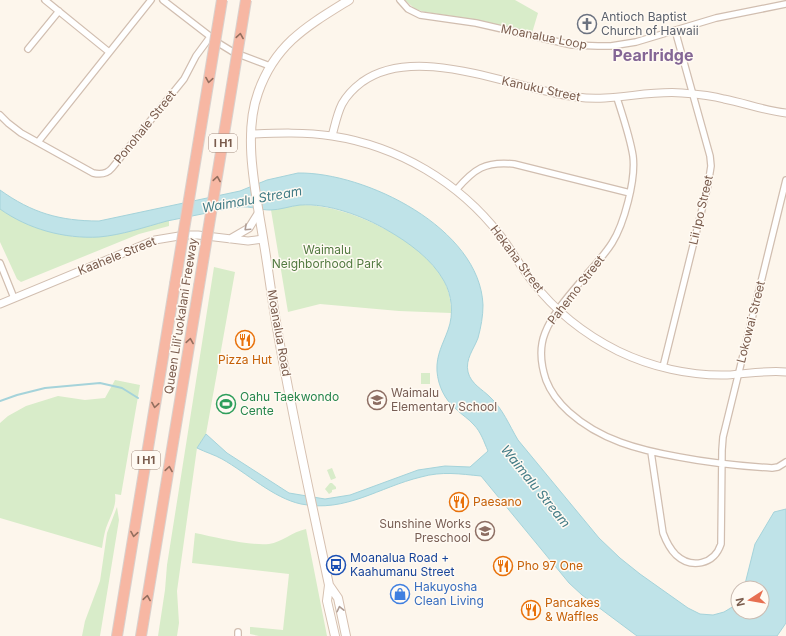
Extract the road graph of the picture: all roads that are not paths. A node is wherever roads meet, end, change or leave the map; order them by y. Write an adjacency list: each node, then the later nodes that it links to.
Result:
1 (45, 0): 9 (street)
2 (152, 0): 13 (street)
3 (163, 0): 11 (street)
4 (222, 0): 39 (highway, Queen Liliʻuokalani Freeway / I H1, one-way to 39, bridge)
5 (246, 0): 40 (highway, Queen Liliʻuokalani Freeway / I H1, one-way to 5, bridge)
6 (349, 0): 14 (main road, Moanalua Road)
7 (400, 0): 10 (street, Moanalua Loop)
8 (786, 4): 10 (street, Moanalua Loop)
9 (59, 11): 12 (street); 13 (street)
10 (675, 30): 15 (street, Lii Ipo Street)
11 (210, 37): 14 (street); 21 (street, Ponohale Street)
12 (28, 48)
13 (110, 52): 21 (street)
14 (270, 66): 19 (main road, Moanalua Road)
15 (693, 93): 16 (street, Kanuku Street); 17 (street, Kanuku Street); 32 (street, Lii Ipo Street)
16 (617, 98): 20 (street, Kanuku Street); 24 (street, Pahemo Street)
17 (786, 112)
18 (0, 114): 21 (street, Ponohale Street)
19 (251, 134): 20 (street, Hekaha Street); 25 (main road, Moanalua Road)
20 (332, 136): 23 (street, Hekaha Street)
21 (38, 142)
22 (786, 180): 34 (street, Lokowai Street)
23 (456, 190): 24 (street); 31 (street, Hekaha Street)
24 (630, 193): 31 (street, Pahemo Street)
25 (259, 212): 26 (street, one-way to 26); 27 (main road, Moanalua Road)
26 (230, 239): 27 (street, Kaahele Street); 29 (street, Kaahele Street)
27 (263, 239): 38 (main road, Moanalua Road)
28 (0, 263): 29 (street)
29 (14, 298): 30 (street, Kaahele Street)
30 (0, 304)
31 (558, 311): 32 (street, Hekaha Street); 35 (street, Pahemo Street)
32 (663, 367): 34 (street, Hekaha Street)
33 (786, 372): 34 (street, Hekaha Street)
34 (738, 374): 37 (street, Lokowai Street)
35 (651, 452): 37 (street, Pahemo Street); 37 (street, Lokowai Street)
36 (786, 462): 37 (street, Pahemo Street)
37 (722, 464)
38 (329, 584): 41 (main road, Moanalua Road); 42 (main road, Moanalua Road, one-way to 38)
39 (117, 636)
40 (141, 636)
41 (335, 636)
42 (346, 636)

